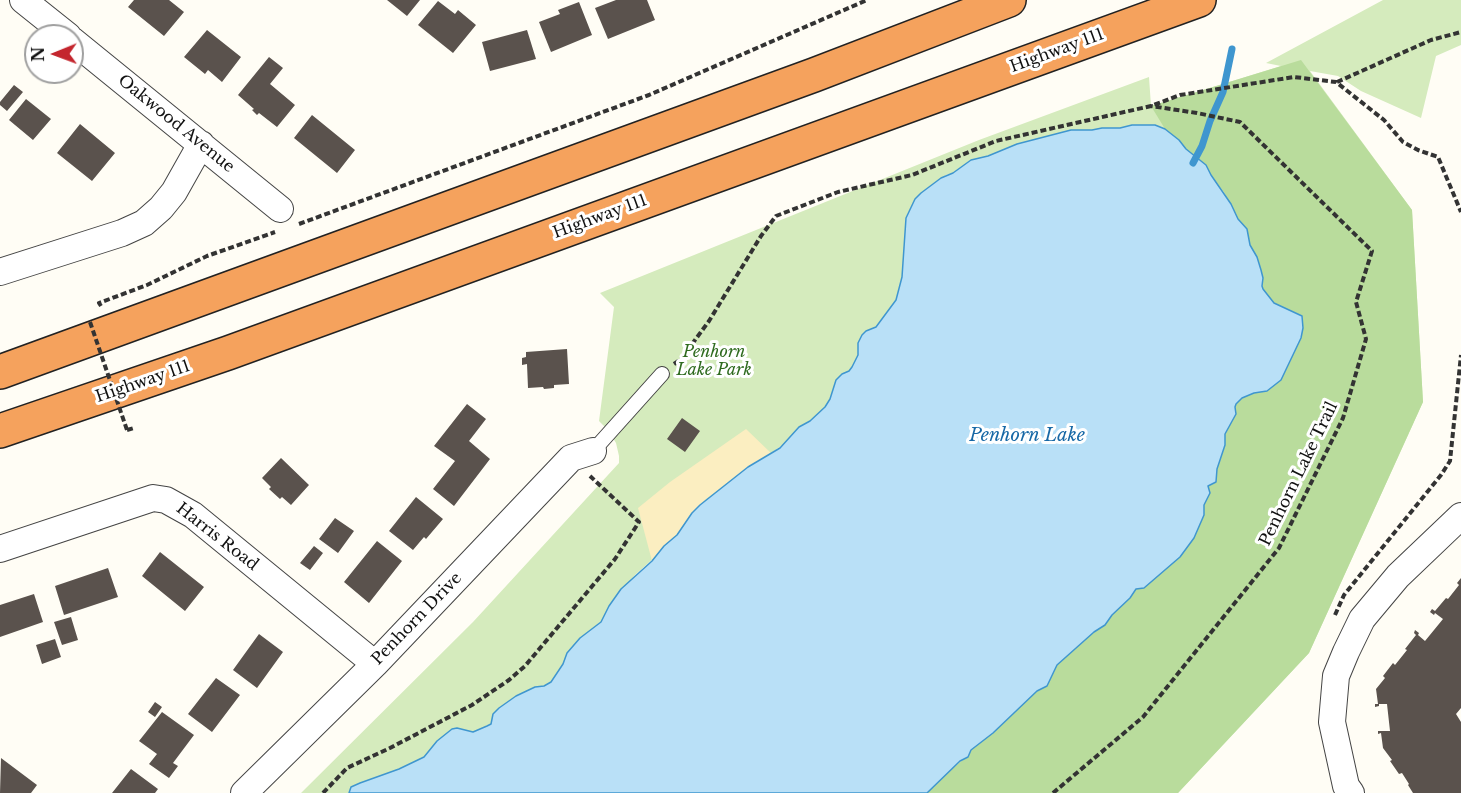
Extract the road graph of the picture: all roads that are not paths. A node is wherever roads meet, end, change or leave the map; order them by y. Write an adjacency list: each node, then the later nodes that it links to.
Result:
1 (23, 0): 4 (street)
2 (1009, 0): 9 (highway)
3 (1199, 0): 11 (highway, Highway 111)
4 (53, 24)
5 (84, 49): 6 (street, Oakwood Avenue)
6 (201, 144): 7 (street, Oakwood Avenue); 8 (street)
7 (286, 221)
8 (0, 272)
9 (0, 372)
10 (662, 374): 12 (lane)
11 (0, 430)
12 (582, 455): 15 (street, Penhorn Drive)
13 (1461, 516): 16 (street)
14 (0, 549): 15 (street, Harris Road)
15 (375, 664): 17 (street, Penhorn Drive)
16 (1344, 791)
17 (244, 793)

